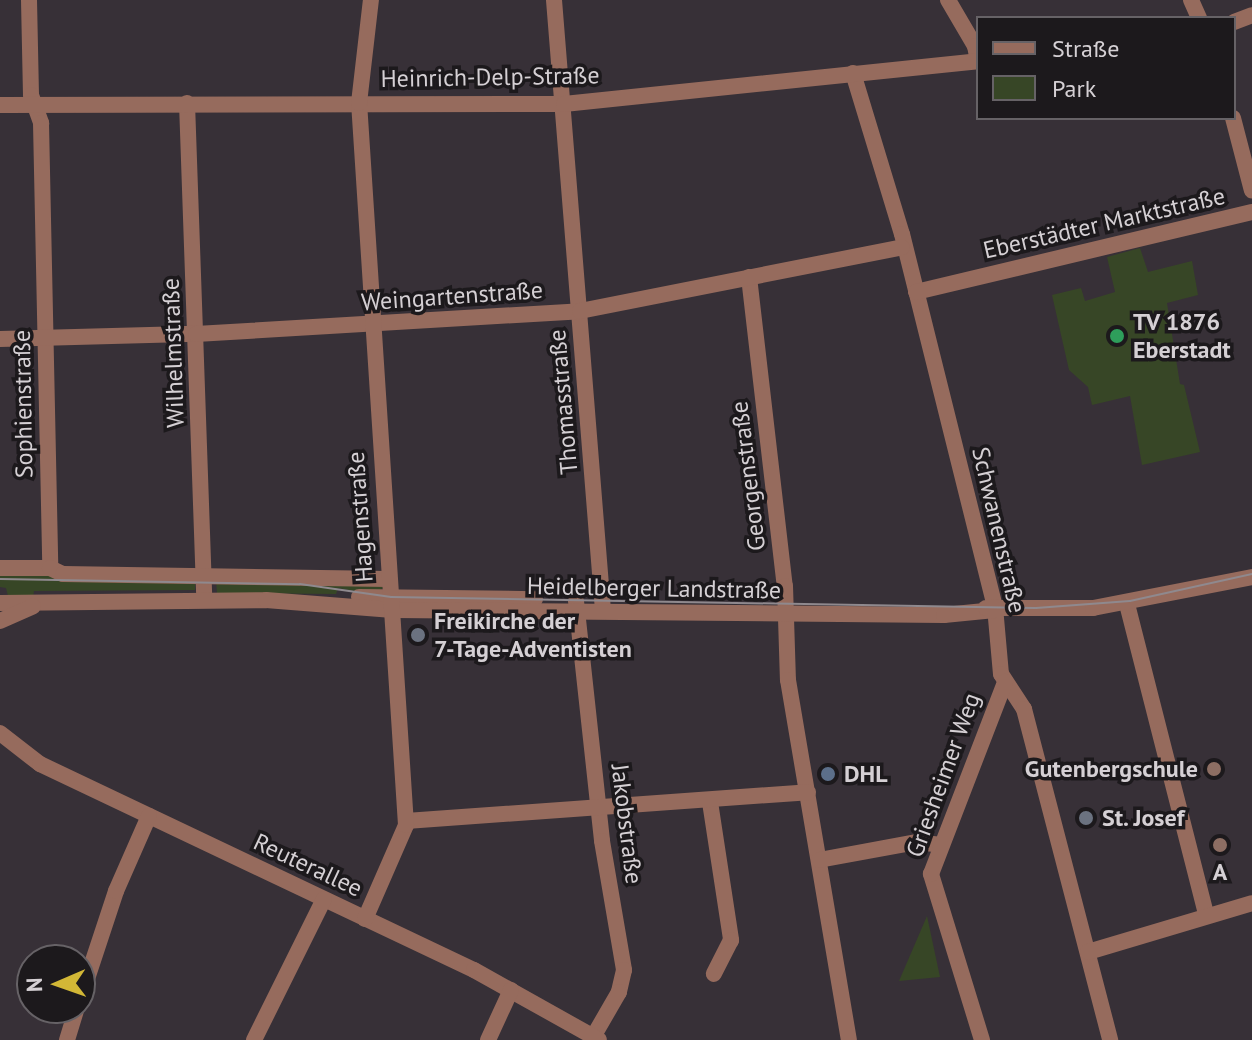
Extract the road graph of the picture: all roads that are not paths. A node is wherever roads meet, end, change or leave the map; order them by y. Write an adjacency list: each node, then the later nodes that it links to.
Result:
1 (29, 0): 12 (street, Sophienstraße)
2 (371, 0): 9 (street, Hagenstraße)
3 (554, 0): 10 (street, Thomasstraße)
4 (948, 0): 5 (street)
5 (976, 51)
6 (976, 61): 7 (street, Heinrich-Delp-Straße)
7 (853, 73): 10 (street, Heinrich-Delp-Straße); 17 (street, Schwanenstraße)
8 (187, 103): 9 (street, Heinrich-Delp-Straße); 12 (street, Heinrich-Delp-Straße); 22 (street, Wilhelmstraße)
9 (359, 103): 10 (street, Heinrich-Delp-Straße); 21 (street, Hagenstraße)
10 (564, 104): 20 (street, Thomasstraße)
11 (0, 105): 12 (street, Heinrich-Delp-Straße)
12 (33, 105): 23 (street, Sophienstraße)
13 (1234, 120): 14 (street)
14 (1249, 167): 15 (street)
15 (1252, 191)
16 (1252, 212): 19 (street, Eberstädter Marktstraße)
17 (902, 247): 18 (street, Weingartenstraße); 19 (street, Schwanenstraße)
18 (749, 277): 20 (street, Weingartenstraße); 37 (street, Georgenstraße)
19 (916, 292): 38 (street, Schwanenstraße)
20 (580, 311): 21 (street, Weingartenstraße); 35 (street, Thomasstraße)
21 (371, 326): 22 (street, Weingartenstraße); 29 (street, Hagenstraße)
22 (196, 334): 23 (street, Weingartenstraße); 27 (street, Wilhelmstraße)
23 (45, 338): 24 (street, Weingartenstraße); 26 (street, Sophienstraße)
24 (0, 339)
25 (0, 568): 26 (street)
26 (50, 568): 27 (street)
27 (204, 576): 29 (street); 30 (street, Wilhelmstraße)
28 (1252, 577): 33 (street, Heidelberger Landstraße)
29 (388, 579): 32 (street, Hagenstraße)
30 (204, 600): 32 (street, Heidelberger Landstraße); 36 (street, Heidelberger Landstraße)
31 (0, 603): 36 (street, Heidelberger Landstraße)
32 (392, 603): 34 (street, Heidelberger Landstraße); 46 (street, Hagenstraße)
33 (1127, 604): 38 (street, Heidelberger Landstraße); 51 (street)
34 (576, 605): 35 (street, Heidelberger Landstraße); 44 (street, Jakobstraße)
35 (602, 605): 37 (street, Heidelberger Landstraße)
36 (33, 606): 39 (street, Heidelberger Landstraße)
37 (786, 609): 38 (street, Heidelberger Landstraße); 42 (street, Georgenstraße)
38 (995, 610): 40 (street, Schwanenstraße)
39 (0, 621)
40 (1005, 682): 47 (street, Griesheimer Weg); 54 (street, Schwanenstraße)
41 (1, 735): 45 (street, Reuterallee)
42 (808, 792): 43 (street); 48 (street, Georgenstraße)
43 (710, 802): 44 (street); 55 (street)
44 (599, 809): 46 (street); 57 (street, Jakobstraße)
45 (149, 816): 49 (street, Reuterallee); 53 (street)
46 (406, 821): 52 (street, Hagenstraße)
47 (941, 845): 48 (street); 61 (street, Griesheimer Weg)
48 (819, 860): 60 (street, Georgenstraße)
49 (324, 899): 52 (street, Reuterallee); 58 (street)
50 (1252, 903): 51 (street)
51 (1206, 914): 54 (street)
52 (365, 919): 56 (street, Reuterallee)
53 (96, 952)
54 (1088, 952): 62 (street, Schwanenstraße)
55 (714, 974)
56 (511, 990): 57 (street, Reuterallee); 59 (street)
57 (596, 1038)
58 (254, 1040)
59 (488, 1040)
60 (849, 1040)
61 (982, 1040)
62 (1110, 1040)

